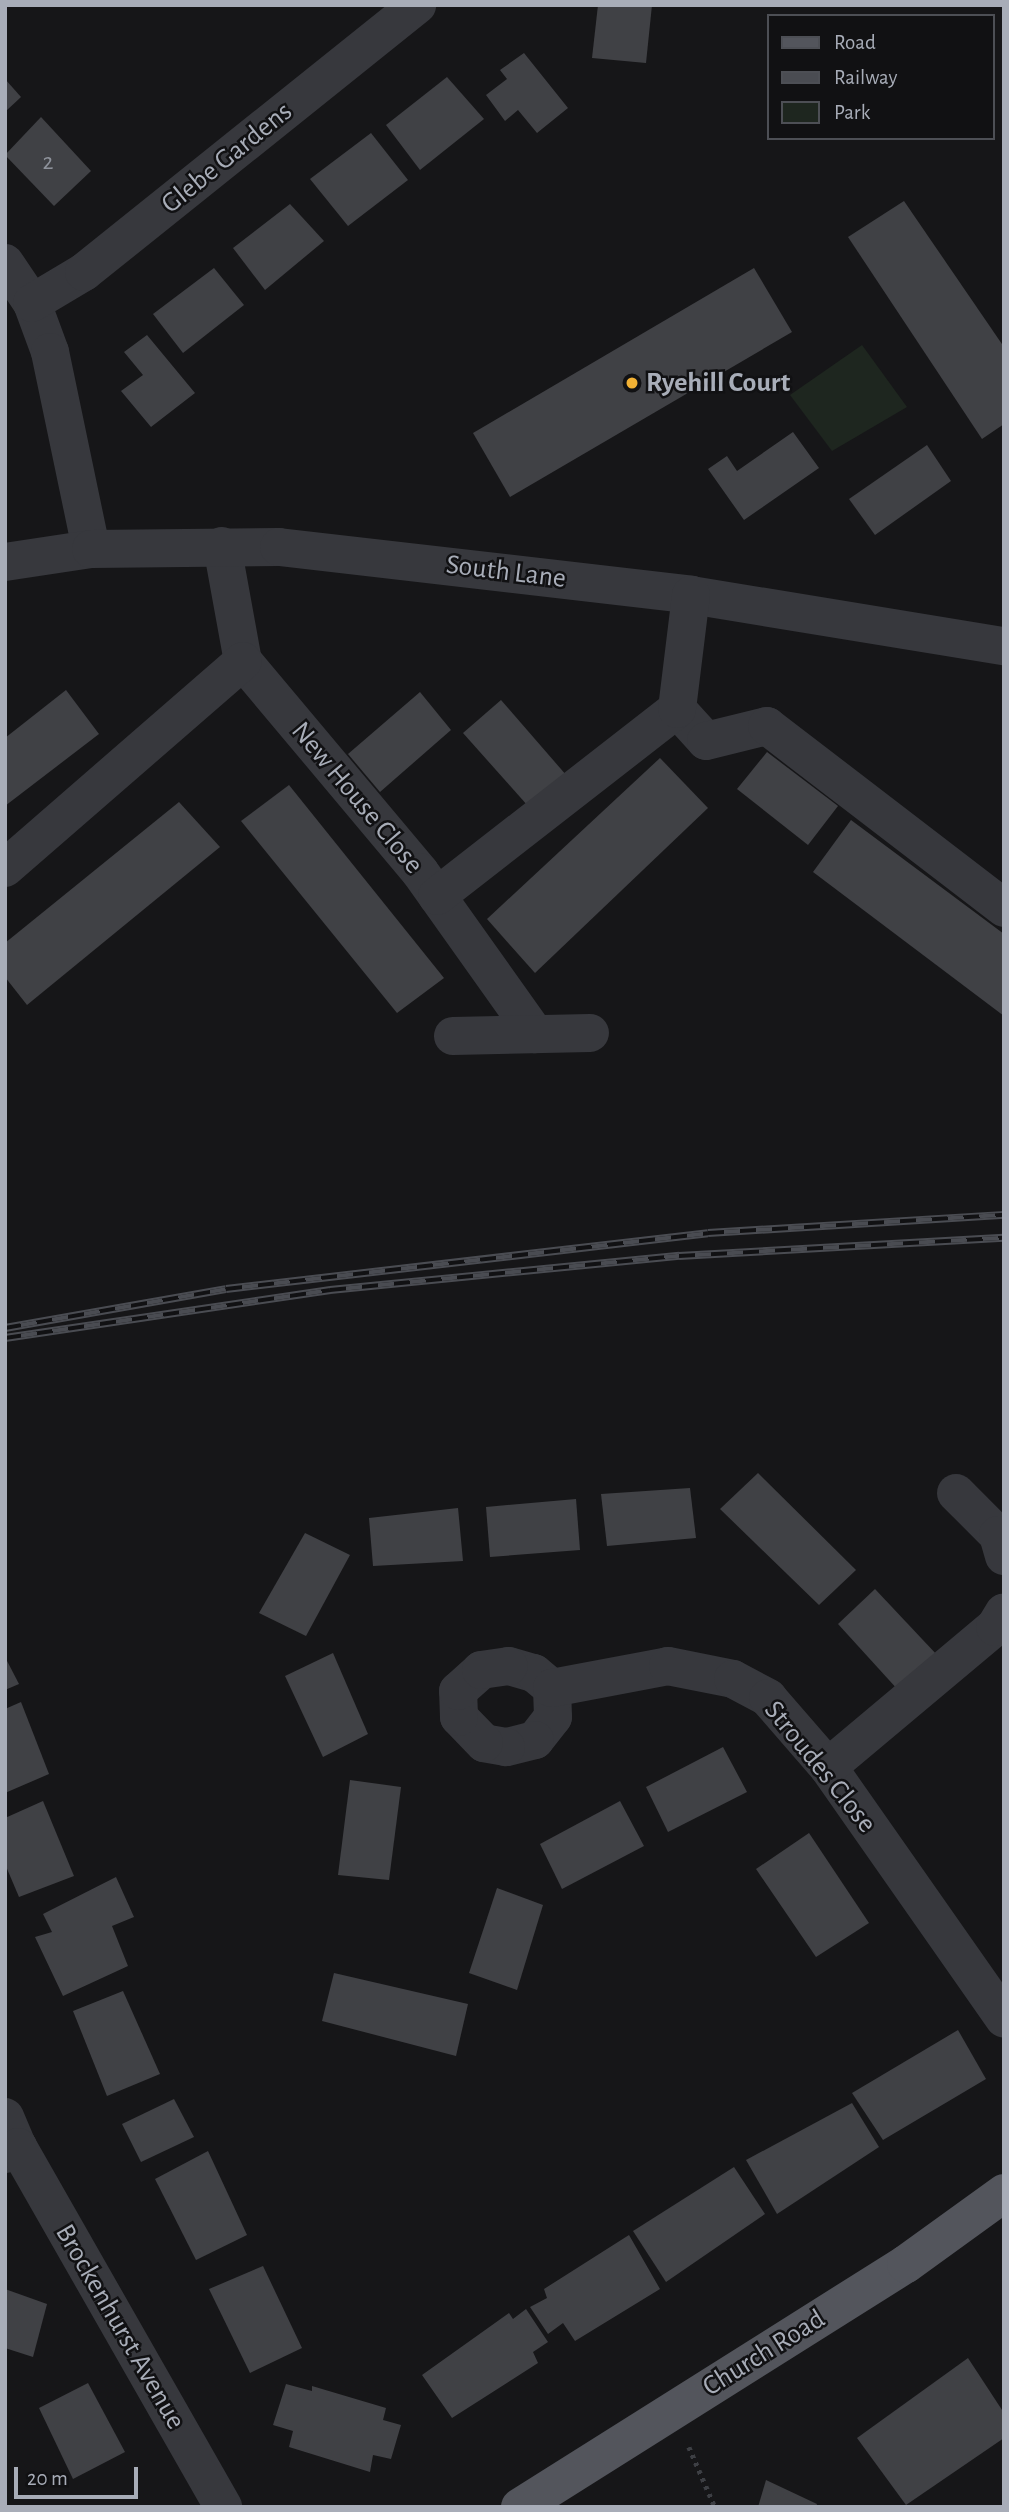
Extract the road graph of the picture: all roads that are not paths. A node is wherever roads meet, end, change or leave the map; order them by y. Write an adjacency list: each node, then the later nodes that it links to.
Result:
1 (417, 5): 3 (street, Glebe Gardens)
2 (5, 263): 3 (street)
3 (32, 303): 5 (street)
4 (222, 546): 5 (street, South Lane); 7 (street, South Lane); 9 (street, New House Close)
5 (91, 549): 6 (street, South Lane)
6 (5, 562)
7 (691, 595): 8 (street, South Lane); 10 (street)
8 (1004, 646)
9 (243, 661): 11 (street); 12 (street, New House Close)
10 (677, 709): 12 (street); 13 (street)
11 (5, 868)
12 (436, 896): 15 (street, New House Close)
13 (1004, 908)
14 (590, 1033): 15 (street)
15 (535, 1034): 16 (street)
16 (453, 1036)
17 (956, 1493): 18 (street)
18 (1004, 1556)
19 (1004, 1612): 21 (street)
20 (552, 1688): 21 (street, Stroudes Close)
21 (828, 1767): 22 (street, Stroudes Close)
22 (1004, 2018)
23 (9, 2139): 26 (street, Brockenhurst Avenue)
24 (1004, 2193): 25 (main road, Church Road)
25 (524, 2506)
26 (223, 2507)

